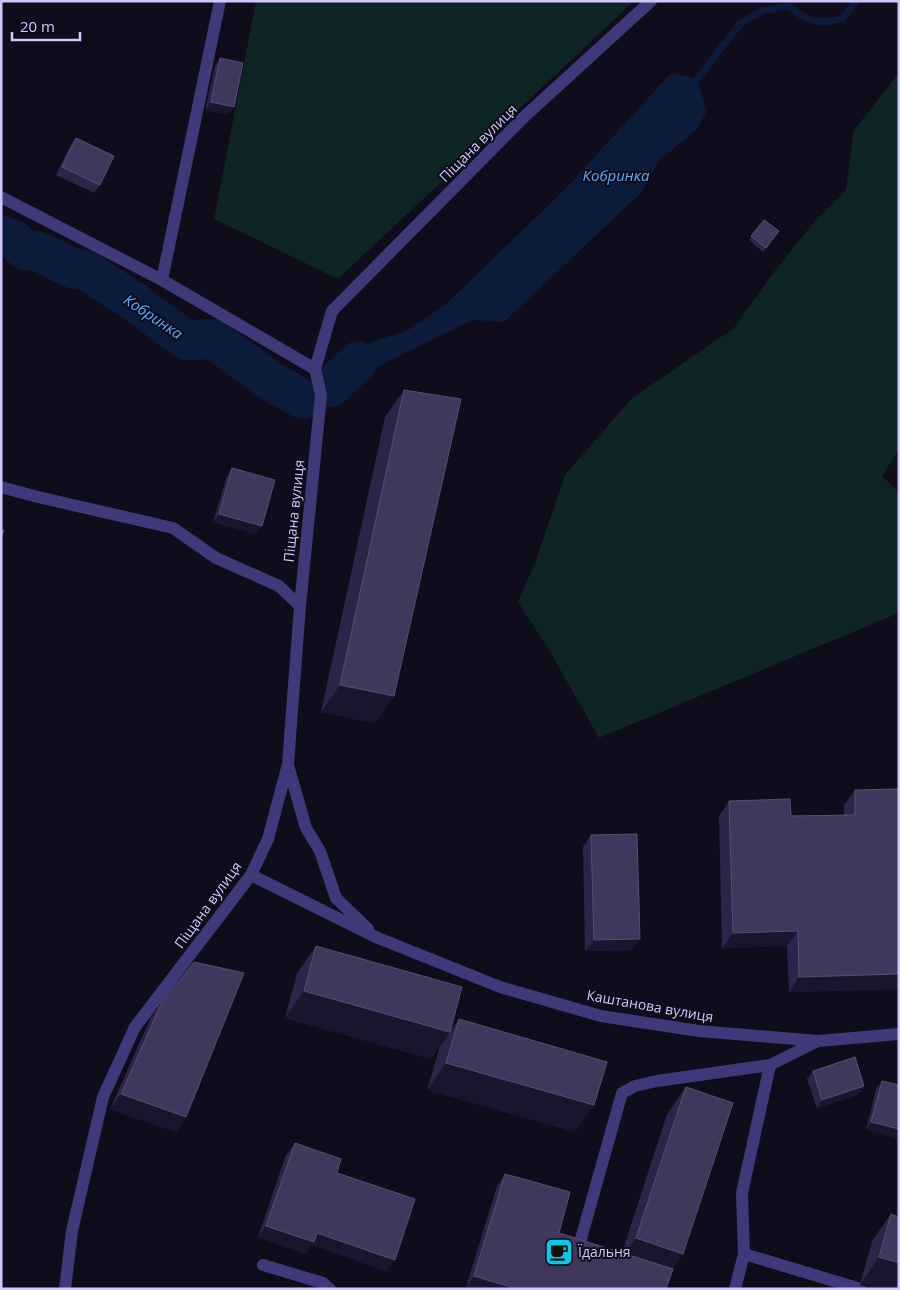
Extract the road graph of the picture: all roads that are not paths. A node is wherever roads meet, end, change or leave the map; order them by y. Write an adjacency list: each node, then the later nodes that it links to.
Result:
1 (220, 1): 4 (street)
2 (651, 1): 5 (street, Піщана вулиця)
3 (1, 197): 4 (street)
4 (162, 280): 5 (street)
5 (316, 369): 7 (street, Піщана вулиця)
6 (1, 487): 7 (street)
7 (300, 606): 8 (street, Піщана вулиця)
8 (288, 764): 9 (street, Піщана вулиця); 10 (street, Каштанова вулиця)
9 (250, 875): 10 (street, Каштанова вулиця); 17 (street, Піщана вулиця)
10 (378, 938): 12 (street, Каштанова вулиця)
11 (899, 1034): 12 (street, Каштанова вулиця)
12 (818, 1041): 13 (street)
13 (770, 1065): 14 (street); 15 (street)
14 (577, 1253)
15 (744, 1254): 19 (street); 20 (street)
16 (263, 1265): 18 (street)
17 (64, 1289)
18 (330, 1289)
19 (735, 1289)
20 (861, 1289)

